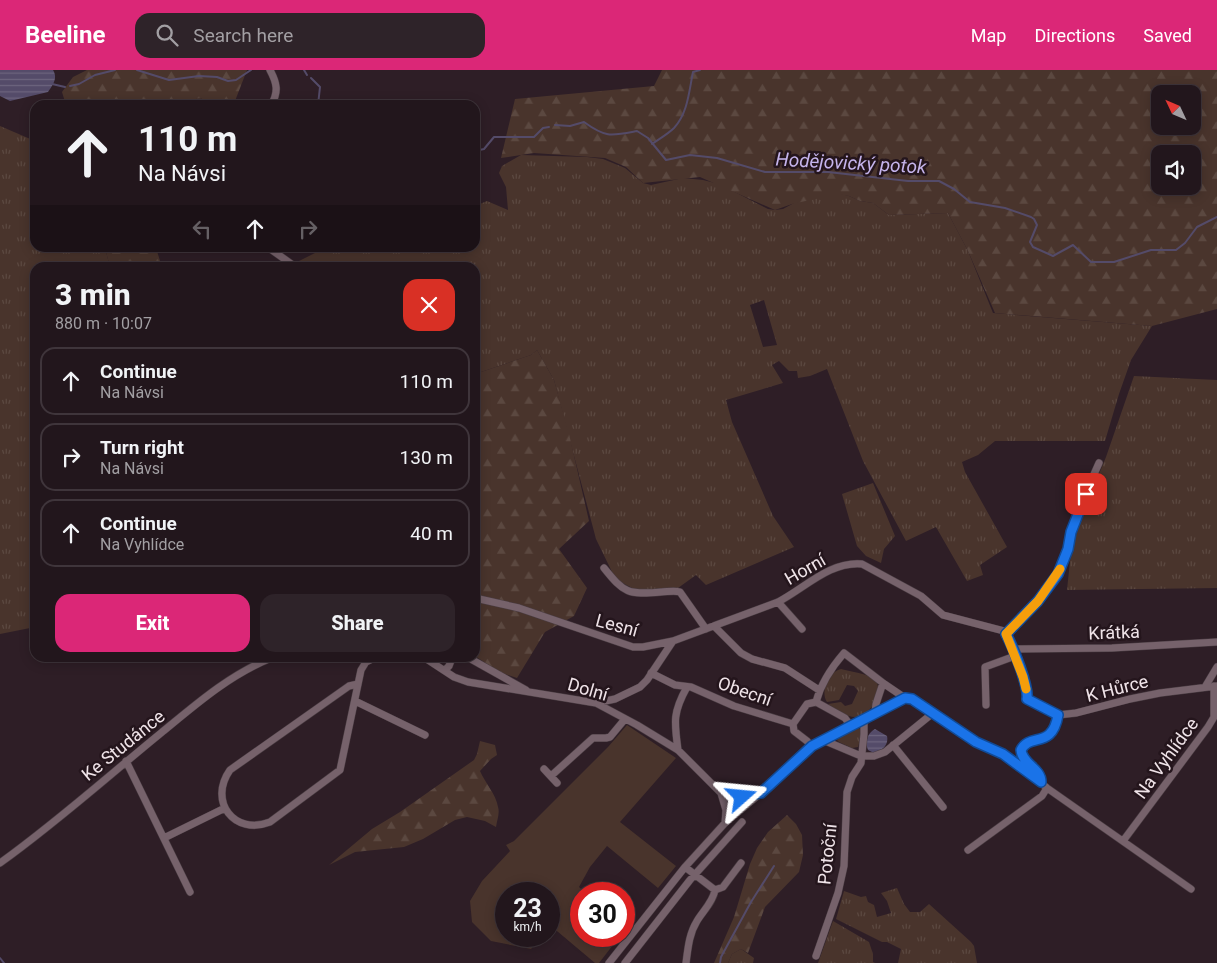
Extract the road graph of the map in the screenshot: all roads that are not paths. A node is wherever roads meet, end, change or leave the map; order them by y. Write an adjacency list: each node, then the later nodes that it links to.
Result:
1 (270, 70): 2 (street)
2 (273, 100)
3 (275, 252): 4 (street)
4 (289, 262)
5 (1099, 463): 12 (street)
6 (604, 568): 10 (street)
7 (480, 599): 13 (street, Lesní)
8 (778, 602): 9 (street, Horní); 11 (street); 12 (street, Horní)
9 (714, 626): 10 (street, Horní); 31 (street)
10 (706, 628): 13 (street, Horní)
11 (802, 629)
12 (1006, 634): 15 (street)
13 (672, 641): 25 (street)
14 (1217, 642): 15 (street, Krátká)
15 (1014, 653): 37 (street, Krátká); 40 (street)
16 (262, 662): 51 (street, Ke Studánce)
17 (368, 662): 27 (street)
18 (432, 662): 22 (street, Dolní)
19 (436, 662): 22 (street)
20 (450, 662): 24 (street)
21 (477, 662): 32 (street)
22 (438, 665): 24 (street, Dolní)
23 (1217, 668): 30 (street)
24 (445, 670): 32 (street, Dolní)
25 (651, 673): 28 (street, Obecní); 36 (street)
26 (882, 683): 31 (street); 33 (street); 38 (street)
27 (358, 684): 34 (street); 60 (street)
28 (687, 686): 43 (street, Obecní); 49 (street)
29 (1215, 686): 30 (street, K Hůrce); 63 (street, Na Vyhlídce)
30 (1204, 687): 40 (street, K Hůrce)
31 (819, 690): 35 (street)
32 (531, 693): 36 (street, Dolní)
33 (905, 698): 38 (street); 39 (street)
34 (355, 701): 45 (street); 60 (street)
35 (816, 702): 43 (street); 44 (street)
36 (596, 703): 42 (street, Dolní)
37 (986, 705)
38 (876, 712): 41 (street)
39 (933, 713): 47 (street); 54 (street)
40 (1058, 715): 54 (street)
41 (864, 718): 44 (street); 50 (street, Potoční)
42 (625, 719): 49 (street, Dolní); 53 (street)
43 (793, 724): 48 (street)
44 (850, 725): 46 (street)
45 (425, 735)
46 (823, 740): 48 (street); 50 (street)
47 (893, 745): 50 (street); 59 (street)
48 (812, 746): 58 (street)
49 (678, 750): 57 (street, Dolní)
50 (861, 756): 74 (street, Potoční)
51 (126, 761): 62 (street); 65 (street, Ke Studánce)
52 (544, 769): 53 (street)
53 (551, 776): 55 (street)
54 (1041, 782): 56 (street)
55 (557, 783)
56 (1047, 788): 63 (street); 64 (street)
57 (721, 793): 58 (street); 61 (street)
58 (761, 793): 61 (street)
59 (943, 807)
60 (225, 808): 62 (street)
61 (734, 824): 67 (street); 68 (street)
62 (164, 838): 71 (street)
63 (1123, 841): 69 (street)
64 (968, 850)
65 (0, 863)
66 (740, 863): 70 (street)
67 (685, 867): 68 (street); 72 (street)
68 (695, 875): 70 (street); 73 (street)
69 (1191, 889)
70 (715, 890): 77 (street)
71 (190, 892)
72 (657, 902): 73 (street); 75 (street)
73 (665, 912): 76 (street)
74 (816, 956)
75 (609, 963)
76 (625, 963)
77 (686, 963)

